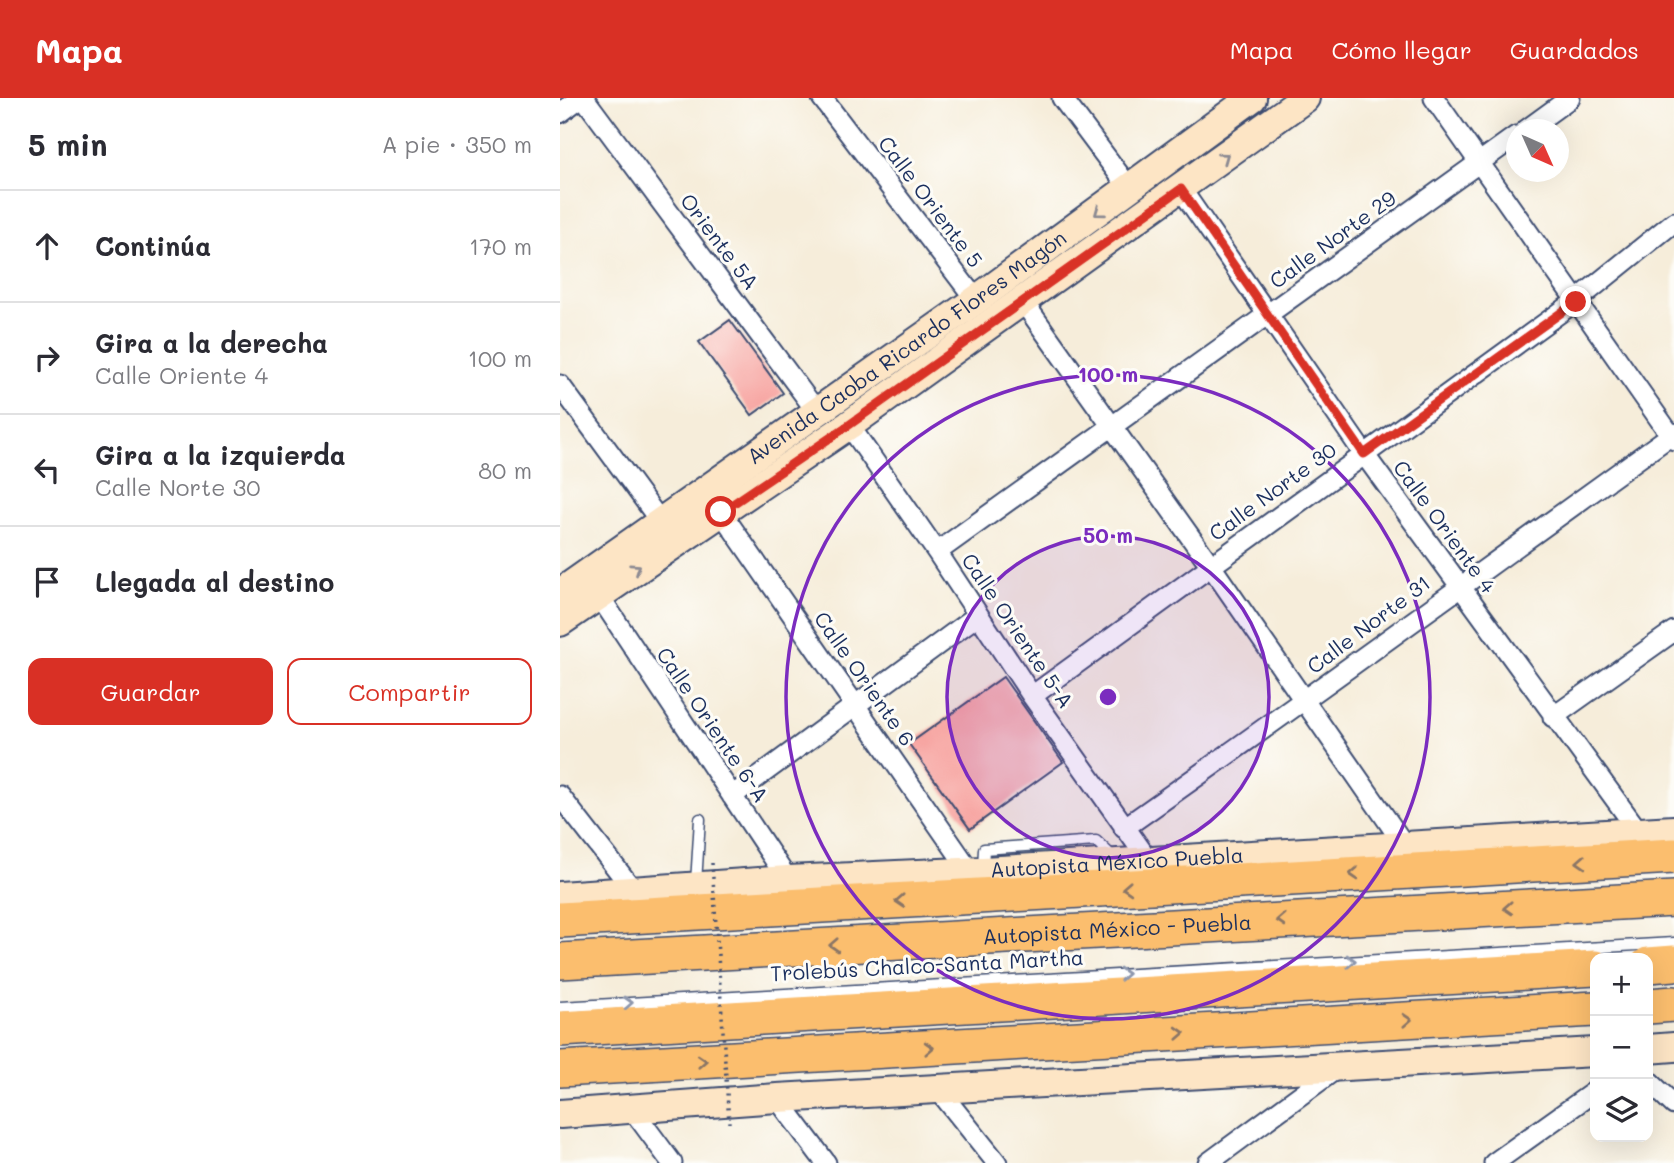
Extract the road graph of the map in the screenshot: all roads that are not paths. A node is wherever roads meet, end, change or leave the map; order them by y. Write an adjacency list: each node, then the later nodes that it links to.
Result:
1 (582, 98): 8 (street); 20 (street, Oriente 5A)
2 (822, 98): 15 (street, Calle Oriente 5)
3 (1062, 98): 12 (street)
4 (1252, 98): 12 (street, Avenida Caoba Ricardo Flores Magón)
5 (1306, 98): 13 (street, Avenida Caoba Ricardo Flores Magón, one-way to 5)
6 (1434, 98): 11 (street)
7 (1570, 98): 9 (street)
8 (560, 113)
9 (1541, 119)
10 (1506, 144): 11 (street, Calle Norte 29)
11 (1480, 163): 17 (street); 18 (street, Calle Norte 29)
12 (1130, 189): 15 (street, Avenida Caoba Ricardo Flores Magón, one-way to 15)
13 (1181, 189): 16 (street, Avenida Caoba Ricardo Flores Magón); 18 (street, Calle Oriente 4)
14 (1674, 222): 17 (street, Calle Norte 30)
15 (976, 300): 20 (street, Avenida Caoba Ricardo Flores Magón)
16 (1022, 300): 21 (street, Avenida Caoba Ricardo Flores Magón); 22 (street)
17 (1576, 302): 23 (street); 24 (street, Calle Norte 30)
18 (1268, 315): 22 (street, Calle Norte 29); 24 (street, Calle Oriente 4)
19 (560, 386): 26 (street)
20 (817, 412): 26 (street, Avenida Caoba Ricardo Flores Magón)
21 (849, 425): 25 (street, Avenida Caoba Ricardo Flores Magón); 27 (street, Calle Oriente 5-A)
22 (1112, 427): 27 (street, Calle Norte 29); 28 (street)
23 (1673, 436): 29 (street, Calle Norte 31)
24 (1364, 454): 28 (street, Calle Norte 30); 29 (street, Calle Oriente 4)
25 (721, 512): 26 (street, Avenida Caoba Ricardo Flores Magón); 37 (street, Calle Oriente 6)
26 (668, 532): 30 (street, Avenida Caoba Ricardo Flores Magón); 31 (street, Avenida Caoba Ricardo Flores Magón, one-way to 26)
27 (937, 552): 32 (street, Calle Oriente 5-A)
28 (1211, 566): 35 (street, Calle Norte 30); 36 (street)
29 (1459, 587): 36 (street, Calle Norte 31); 38 (street, Calle Oriente 4)
30 (560, 593)
31 (598, 594): 33 (street, Avenida Caoba Ricardo Flores Magón); 40 (street, Calle Oriente 6-A)
32 (978, 615): 35 (street, Calle Oriente 5-A); 37 (street)
33 (560, 621)
34 (1674, 631): 38 (street)
35 (1032, 696): 42 (street, Calle Oriente 5-A)
36 (1305, 701): 42 (street, Calle Norte 31); 44 (street)
37 (855, 706): 40 (street); 47 (street, Calle Oriente 6)
38 (1553, 717): 45 (street, Calle Oriente 4)
39 (560, 796): 50 (street)
40 (733, 796): 48 (street, Calle Oriente 6-A)
41 (700, 820): 49 (lane)
42 (1124, 828): 46 (street, Calle Oriente 5-A)
43 (1674, 830): 45 (street, Autopista México Puebla)
44 (1405, 846): 45 (street, Autopista México Puebla); 46 (street, Autopista México Puebla)
45 (1651, 849): 53 (highway, Autopista México Puebla, one-way to 53)
46 (1149, 861): 47 (street, Autopista México Puebla)
47 (976, 871): 48 (street, Autopista México Puebla)
48 (788, 880): 49 (street, Autopista México Puebla)
49 (695, 887): 50 (street, Autopista México Puebla)
50 (635, 891): 51 (street, Autopista México Puebla)
51 (560, 896)
52 (1674, 899): 58 (highway, Autopista México - Puebla, one-way to 58)
53 (560, 920)
54 (1674, 943): 64 (lane, Trolebús Chalco-Santa Martha, one-way to 54)
55 (1674, 955): 56 (lane)
56 (1653, 956)
57 (1590, 959): 66 (lane)
58 (560, 961)
59 (1674, 963): 60 (highway)
60 (1653, 965)
61 (1590, 968): 67 (highway)
62 (1674, 1004): 63 (highway)
63 (1653, 1006)
64 (560, 1007)
65 (1590, 1009): 72 (highway, one-way to 65)
66 (560, 1020)
67 (560, 1030)
68 (1674, 1047): 69 (street)
69 (1653, 1049)
70 (1590, 1052): 71 (street)
71 (1341, 1065): 74 (street); 83 (street)
72 (560, 1069)
73 (1653, 1085): 77 (street)
74 (937, 1088): 76 (street); 82 (street)
75 (1590, 1095): 84 (street)
76 (777, 1098): 78 (street); 81 (street)
77 (1674, 1105)
78 (632, 1109): 79 (street); 80 (street)
79 (560, 1114)
80 (672, 1163)
81 (827, 1163)
82 (997, 1163)
83 (1208, 1163)
84 (1494, 1163)

